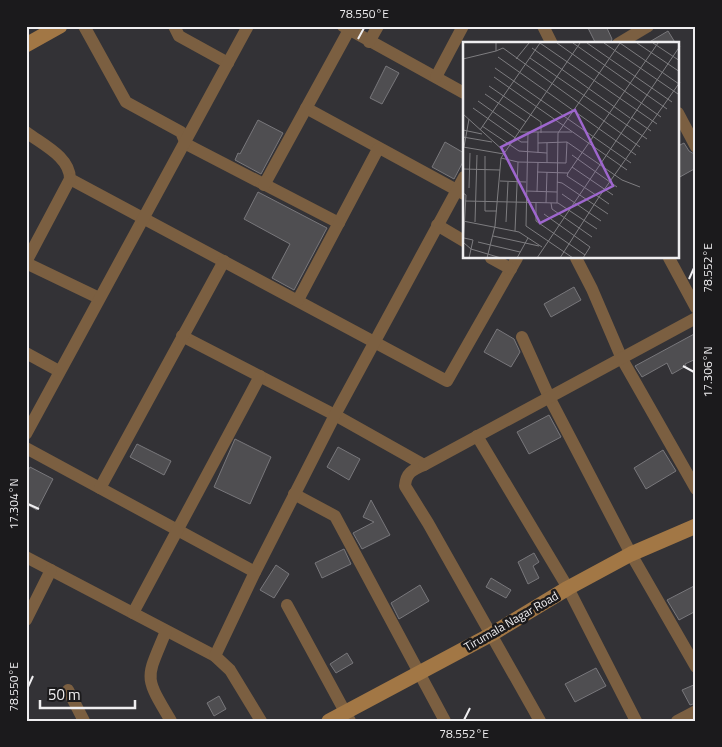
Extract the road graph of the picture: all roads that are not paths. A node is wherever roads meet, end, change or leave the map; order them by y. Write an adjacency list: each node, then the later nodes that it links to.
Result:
1 (60, 26): 14 (street)
2 (84, 26): 21 (street)
3 (174, 26): 15 (street)
4 (248, 26): 15 (street)
5 (378, 26): 11 (street)
6 (462, 26): 16 (street)
7 (543, 26): 12 (street)
8 (648, 26): 10 (street)
9 (346, 28): 11 (street); 18 (street)
10 (637, 35): 13 (street)
11 (369, 42): 16 (street)
12 (551, 42)
13 (622, 42)
14 (26, 45)
15 (228, 63): 21 (street)
16 (436, 77): 17 (street)
17 (463, 92)
18 (306, 108): 23 (street); 25 (street)
19 (680, 118): 22 (street)
20 (26, 132): 24 (street)
21 (186, 144): 25 (street); 27 (street)
22 (696, 147)
23 (378, 149): 26 (street); 28 (street)
24 (70, 180): 27 (street); 36 (street)
25 (264, 185): 28 (street)
26 (460, 192): 29 (street)
27 (143, 218): 35 (street); 38 (street)
28 (339, 223): 39 (street)
29 (437, 224): 30 (street); 44 (street)
30 (463, 240)
31 (493, 259): 37 (street)
32 (516, 259): 37 (street)
33 (577, 259): 46 (street)
34 (670, 259): 40 (street)
35 (224, 261): 39 (street); 42 (street)
36 (26, 262): 38 (street)
37 (510, 269): 44 (street)
38 (99, 298): 47 (street)
39 (298, 300): 44 (street)
40 (696, 308)
41 (696, 318): 46 (street)
42 (182, 336): 48 (street); 55 (street)
43 (522, 337): 49 (street)
44 (375, 342): 50 (street)
45 (26, 354): 47 (street)
46 (622, 359): 49 (street); 56 (street)
47 (59, 371): 51 (street)
48 (260, 376): 50 (street); 59 (street)
49 (549, 397): 52 (street); 60 (street)
50 (335, 415): 54 (street); 57 (street)
51 (26, 434)
52 (477, 436): 54 (street); 64 (street)
53 (26, 448): 55 (street)
54 (424, 464): 69 (street)
55 (100, 488): 59 (street)
56 (696, 489)
57 (294, 494): 63 (street); 72 (street)
58 (696, 526): 60 (street, Tirumala Nagar Road)
59 (178, 530): 63 (street); 66 (street)
60 (631, 554): 64 (street, Tirumala Nagar Road); 71 (street)
61 (26, 557): 62 (street)
62 (51, 570): 66 (street); 67 (street)
63 (255, 572): 70 (street)
64 (568, 588): 69 (street, Tirumala Nagar Road); 82 (street)
65 (287, 605): 75 (street)
66 (133, 613): 68 (street)
67 (26, 620)
68 (166, 631): 70 (street); 77 (street)
69 (492, 634): 72 (street, Tirumala Nagar Road); 81 (street)
70 (215, 656): 78 (street)
71 (696, 667)
72 (419, 671): 75 (street, Tirumala Nagar Road); 80 (street)
73 (68, 690): 76 (street)
74 (696, 711): 83 (street)
75 (348, 717): 79 (street, Tirumala Nagar Road)
76 (84, 721)
77 (171, 721)
78 (261, 721)
79 (330, 721)
80 (445, 721)
81 (540, 721)
82 (636, 721)
83 (677, 721)

